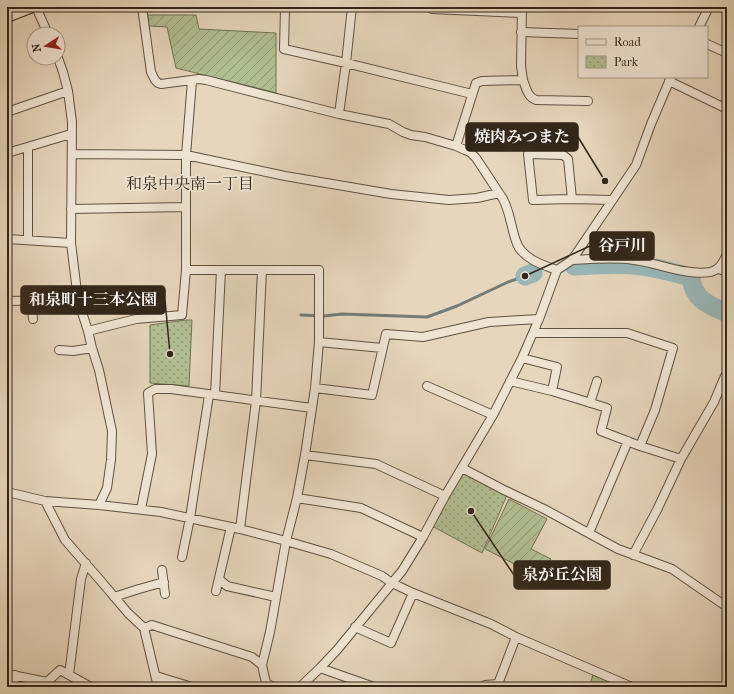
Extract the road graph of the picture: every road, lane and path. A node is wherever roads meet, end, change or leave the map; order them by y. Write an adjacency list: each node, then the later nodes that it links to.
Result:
1 (30, 7): 9 (main road)
2 (36, 7): 10 (street)
3 (142, 7): 20 (street)
4 (285, 7): 16 (street)
5 (352, 7): 16 (street)
6 (432, 7): 8 (street)
7 (709, 7): 11 (street)
8 (522, 10): 12 (street)
9 (7, 16)
10 (44, 26)
11 (699, 26)
12 (522, 32): 13 (street); 19 (street)
13 (578, 34)
14 (708, 44): 15 (street)
15 (727, 53)
16 (346, 63): 22 (street); 26 (street)
17 (61, 66): 21 (street)
18 (670, 79): 24 (street); 35 (street)
19 (523, 80): 22 (street); 23 (street)
20 (192, 81): 26 (street); 32 (street)
21 (68, 91): 25 (street); 27 (street)
22 (472, 94): 28 (street)
23 (588, 101)
24 (727, 108)
25 (7, 112)
26 (339, 114): 28 (street)
27 (72, 134): 29 (street); 31 (street)
28 (456, 146): 33 (street)
29 (28, 147): 30 (street); 39 (street)
30 (7, 153)
31 (72, 154): 32 (street); 37 (street)
32 (186, 155): 33 (street); 36 (street)
33 (499, 193): 47 (street)
34 (572, 199): 34 (street); 35 (street)
35 (612, 200): 42 (street)
36 (186, 207): 37 (street); 44 (street)
37 (71, 209): 40 (street)
38 (7, 239): 39 (street)
39 (28, 240): 40 (street)
40 (70, 243): 50 (street)
41 (727, 255): 43 (street)
42 (572, 260): 43 (street); 47 (street)
43 (719, 269): 48 (street)
44 (186, 270): 45 (street); 54 (street)
45 (221, 270): 46 (street); 67 (street)
46 (262, 270): 56 (street); 68 (street)
47 (557, 270): 53 (street)
48 (727, 272)
49 (31, 300): 50 (street); 51 (street); 52 (street)
50 (78, 300): 54 (street)
51 (7, 301)
52 (33, 319)
53 (539, 319): 55 (street); 58 (street)
54 (88, 331): 57 (street)
55 (533, 333): 60 (street); 73 (street)
56 (319, 342): 58 (street); 65 (street)
57 (92, 348): 59 (street); 81 (street)
58 (382, 348): 65 (street)
59 (59, 350)
60 (522, 358): 62 (street); 66 (street)
61 (727, 377): 75 (street)
62 (510, 381): 66 (street); 71 (street)
63 (597, 381): 69 (street)
64 (428, 386): 71 (street)
65 (315, 388): 70 (street)
66 (552, 391): 69 (street)
67 (212, 395): 68 (street); 82 (street); 83 (street)
68 (256, 401): 70 (street); 85 (street)
69 (590, 403): 72 (street)
70 (312, 408): 74 (street)
71 (493, 415): 76 (street)
72 (628, 441): 73 (street); 86 (street)
73 (640, 446): 75 (street)
74 (305, 455): 78 (street); 79 (street)
75 (681, 458): 89 (street)
76 (462, 468): 78 (street); 86 (street)
77 (7, 492): 80 (street)
78 (445, 496): 87 (street)
79 (297, 498): 87 (street); 88 (street)
80 (45, 501): 81 (street); 91 (street)
81 (99, 505): 82 (street)
82 (141, 509): 83 (street)
83 (190, 518): 84 (street); 90 (street)
84 (231, 527): 85 (street); 93 (street)
85 (240, 529): 88 (street)
86 (589, 533): 89 (street)
87 (422, 537): 95 (street)
88 (286, 541): 95 (street); 100 (street)
89 (634, 555): 101 (street)
90 (182, 557)
91 (86, 563): 99 (street); 108 (street)
92 (162, 570): 94 (street)
93 (218, 580): 96 (street); 100 (street)
94 (164, 582): 98 (street); 99 (street)
95 (392, 583): 97 (street); 102 (street)
96 (216, 591)
97 (413, 593): 102 (street); 104 (street)
98 (165, 594)
99 (114, 597): 103 (street)
100 (276, 597): 105 (street)
101 (727, 607)
102 (355, 627): 106 (street)
103 (144, 628): 105 (street); 109 (street)
104 (516, 637): 117 (street); 118 (street)
105 (262, 665): 114 (street)
106 (320, 668): 115 (street); 116 (street)
107 (11, 674): 108 (street); 110 (street)
108 (69, 675): 111 (street)
109 (156, 676): 112 (street); 113 (street)
110 (13, 687)
111 (91, 687)
112 (158, 687)
113 (192, 687)
114 (273, 687)
115 (300, 687)
116 (374, 687)
117 (483, 687)
118 (632, 687)

